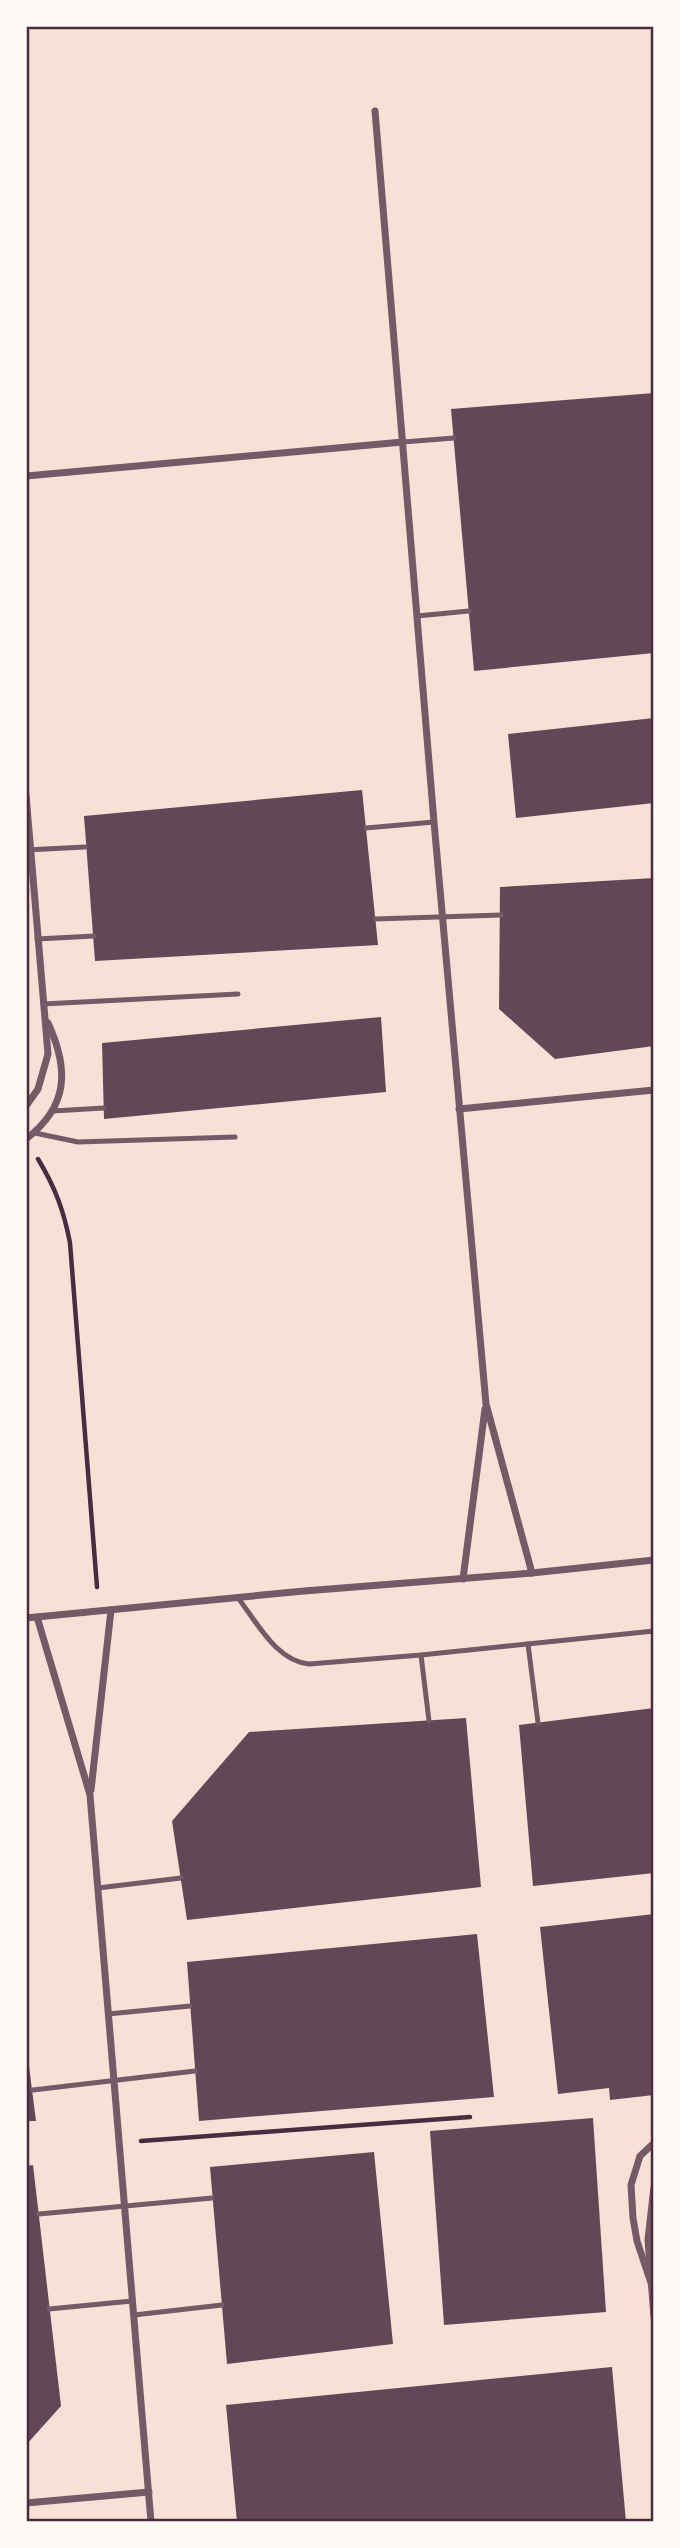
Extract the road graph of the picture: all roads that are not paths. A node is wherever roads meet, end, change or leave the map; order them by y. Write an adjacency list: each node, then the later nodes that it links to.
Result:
1 (375, 111): 3 (street)
2 (453, 438): 3 (lane)
3 (403, 442): 4 (street); 6 (street)
4 (26, 476)
5 (469, 611): 6 (lane)
6 (417, 616): 8 (street)
7 (26, 795): 11 (street)
8 (434, 822): 9 (lane); 13 (street)
9 (366, 828)
10 (85, 846): 11 (lane)
11 (29, 849): 16 (street)
12 (501, 915): 13 (lane)
13 (442, 916): 14 (lane); 23 (street)
14 (375, 919)
15 (94, 936): 16 (lane)
16 (37, 939): 18 (street)
17 (238, 994): 18 (lane)
18 (43, 1004): 19 (street)
19 (46, 1019): 21 (street); 24 (street)
20 (654, 1090): 23 (street)
21 (26, 1106)
22 (104, 1108): 24 (lane)
23 (459, 1109): 28 (street)
24 (53, 1111): 25 (street)
25 (35, 1133): 26 (lane); 27 (street)
26 (235, 1137)
27 (26, 1139)
28 (486, 1404): 30 (street); 31 (street)
29 (654, 1560): 30 (street)
30 (532, 1573): 31 (street)
31 (463, 1579): 32 (street)
32 (238, 1598): 33 (street); 38 (lane)
33 (111, 1610): 34 (street); 41 (street)
34 (37, 1617): 35 (street); 41 (street)
35 (26, 1618)
36 (654, 1631): 37 (lane)
37 (528, 1644): 38 (lane); 40 (lane)
38 (421, 1655): 39 (lane)
39 (429, 1721)
40 (538, 1723)
41 (90, 1795): 43 (street)
42 (181, 1878): 43 (lane)
43 (98, 1888): 45 (street)
44 (190, 2006): 45 (lane)
45 (108, 2014): 47 (street)
46 (195, 2071): 47 (lane)
47 (114, 2080): 48 (lane); 52 (street)
48 (33, 2090)
49 (654, 2143): 54 (street)
50 (654, 2187): 54 (street)
51 (212, 2198): 52 (lane)
52 (124, 2207): 53 (lane); 55 (street)
53 (39, 2214)
54 (651, 2283): 59 (street)
55 (132, 2301): 57 (lane); 58 (street)
56 (222, 2305): 58 (lane)
57 (50, 2309)
58 (134, 2315): 60 (street)
59 (654, 2317)
60 (149, 2492): 61 (street); 62 (street)
61 (26, 2503)
62 (151, 2522)

